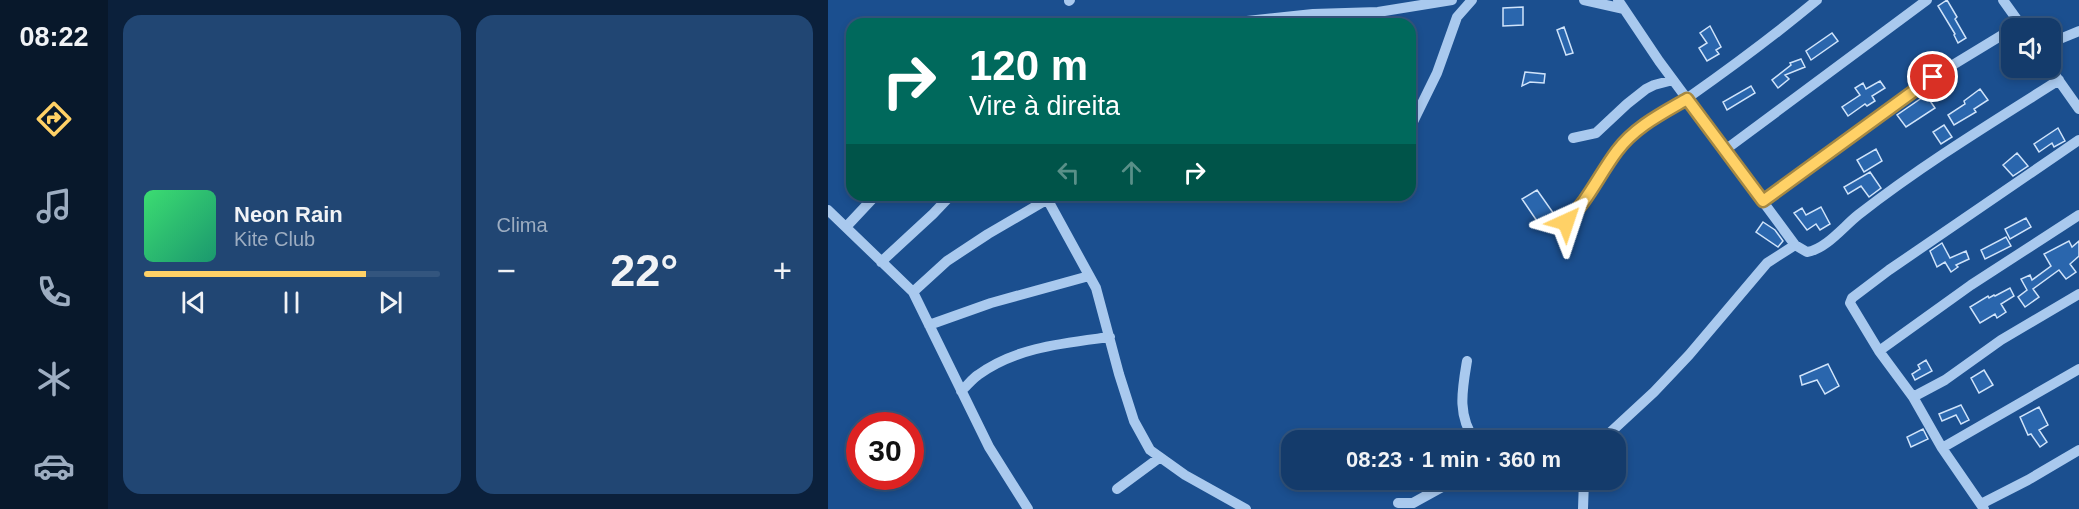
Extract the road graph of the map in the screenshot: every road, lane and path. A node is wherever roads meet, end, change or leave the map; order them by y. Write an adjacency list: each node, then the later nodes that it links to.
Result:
1 (1452, 0): 8 (street)
2 (1473, 0): 17 (street)
3 (1584, 0): 7 (street)
4 (1817, 0): 15 (street)
5 (1927, 0): 20 (street)
6 (2004, 0): 9 (street)
7 (1621, 4): 13 (street)
8 (1275, 18)
9 (2013, 18)
10 (2079, 31): 12 (street)
11 (2001, 37): 25 (street)
12 (2061, 38)
13 (1673, 80): 15 (street); 18 (street)
14 (2059, 80): 16 (street); 30 (street)
15 (1687, 99): 20 (street); 28 (street)
16 (2079, 109)
17 (1416, 116)
18 (1573, 138)
19 (2079, 140): 37 (street)
20 (1725, 150): 25 (street)
21 (870, 201): 29 (street)
22 (945, 201): 31 (street)
23 (1040, 201): 33 (street)
24 (1048, 201): 32 (street)
25 (1763, 201): 30 (street)
26 (828, 210): 29 (street)
27 (2079, 215): 37 (street)
28 (1566, 222)
29 (846, 227): 31 (street)
30 (1795, 245): 43 (street)
31 (881, 262): 33 (street)
32 (1089, 276): 35 (street); 36 (street)
33 (913, 292): 35 (street)
34 (2079, 294): 41 (street)
35 (928, 325): 40 (street)
36 (1110, 337): 40 (street); 46 (street)
37 (1879, 351): 41 (street)
38 (1467, 361): 42 (street)
39 (2079, 369): 44 (street)
40 (961, 391): 52 (street)
41 (1913, 397): 44 (street)
42 (1467, 430)
43 (1613, 430)
44 (1942, 448): 51 (street)
45 (2079, 450): 51 (street)
46 (1159, 458): 47 (street); 53 (street)
47 (1117, 489)
48 (1437, 490): 50 (street)
49 (1584, 490): 54 (street)
50 (1398, 503)
51 (1983, 506)
52 (1028, 509)
53 (1246, 509)
54 (1583, 509)

